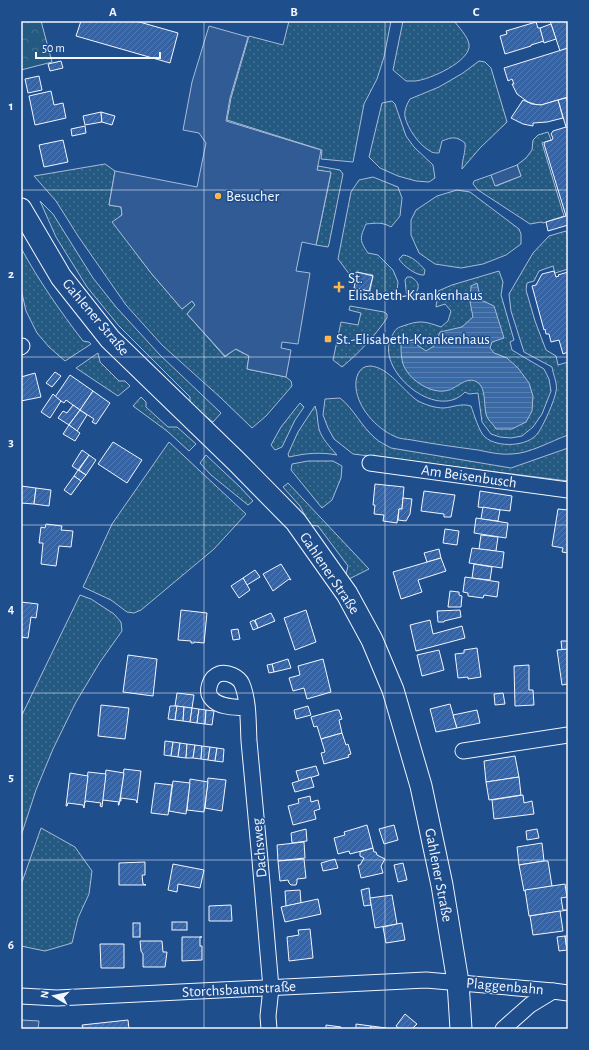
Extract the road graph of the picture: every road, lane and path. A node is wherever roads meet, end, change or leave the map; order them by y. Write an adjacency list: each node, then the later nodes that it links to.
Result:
1 (21, 209): 7 (main road, Gahlener Straße)
2 (370, 463): 3 (street, Am Beisenbusch)
3 (568, 490)
4 (246, 708): 8 (street, Dachsweg)
5 (568, 734): 6 (street)
6 (463, 751)
7 (458, 982): 8 (street, Storchsbaumstraße); 9 (street, Plaggenbahn); 13 (main road, Gahlener Straße)
8 (271, 988): 11 (street, Storchsbaumstraße); 12 (street, Dachsweg)
9 (553, 991): 10 (street, Plaggenbahn); 14 (street, Plaggenbahn)
10 (568, 993)
11 (21, 996)
12 (269, 1029)
13 (461, 1029)
14 (503, 1029)

